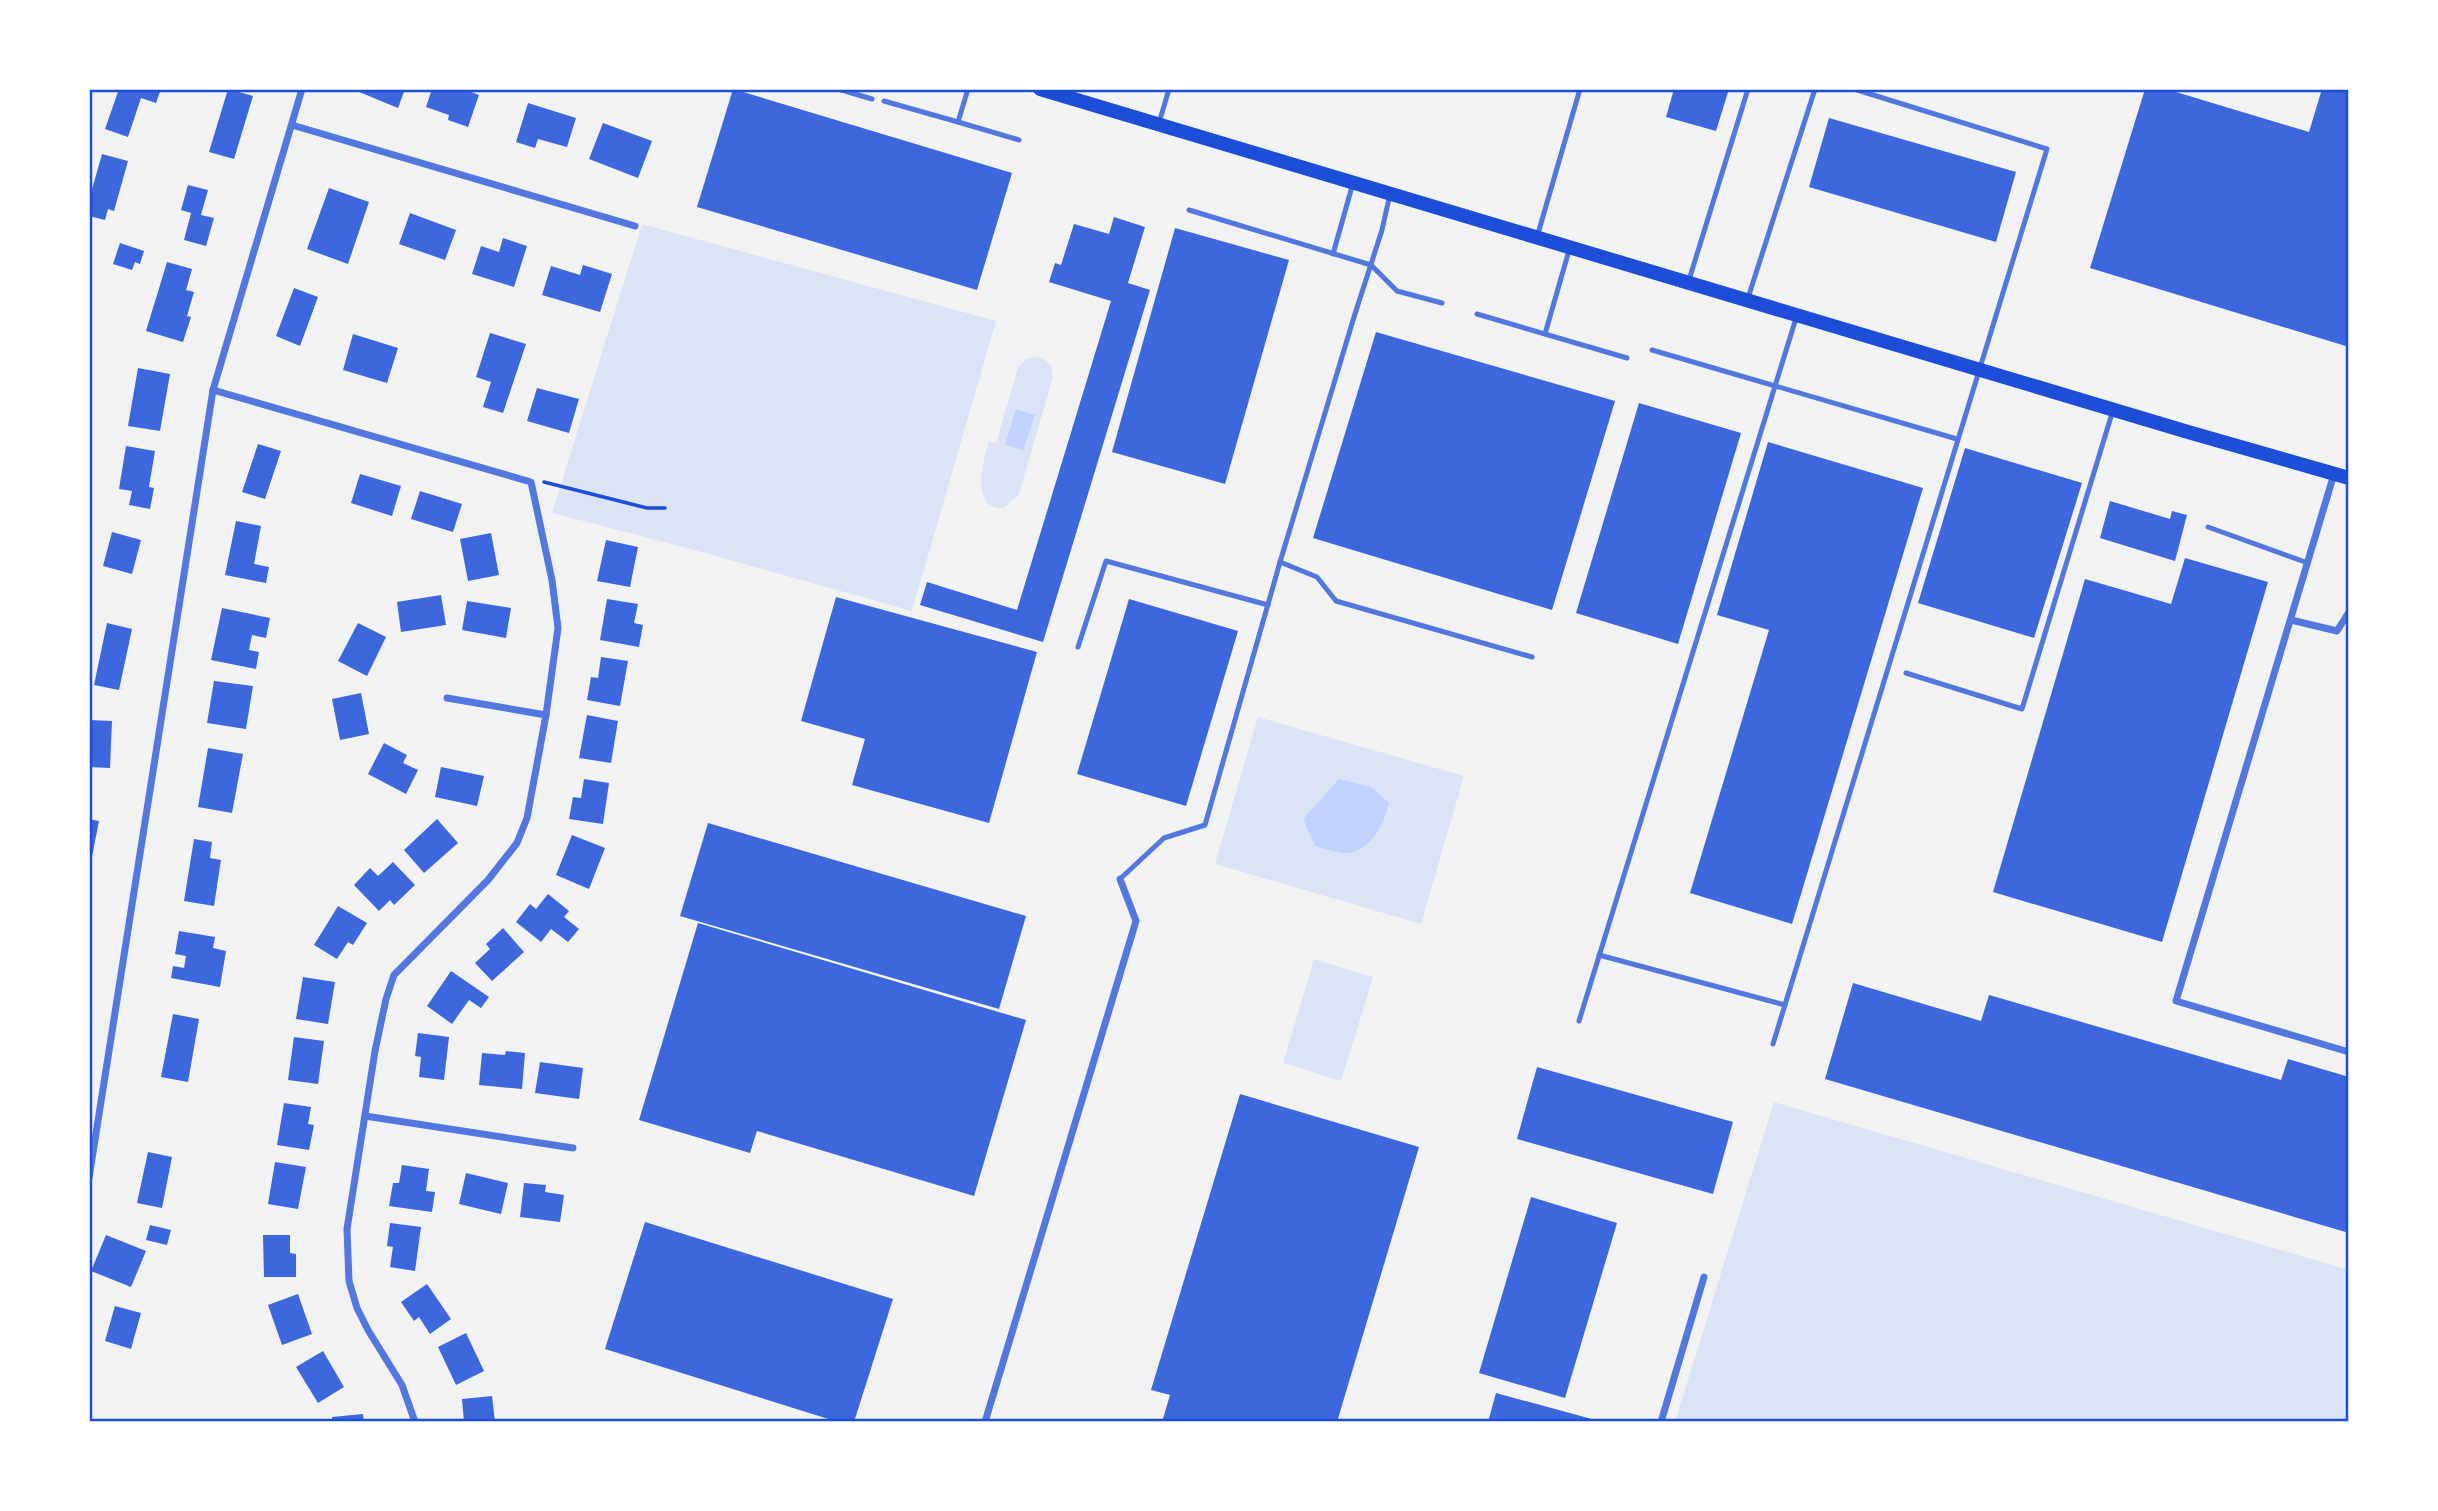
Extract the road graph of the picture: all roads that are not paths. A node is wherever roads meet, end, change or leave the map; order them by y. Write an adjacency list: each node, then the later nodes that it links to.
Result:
1 (302, 89): 13 (street)
2 (838, 89): 10 (lane)
3 (968, 89): 12 (lane)
4 (1040, 89): 14 (main road)
5 (1169, 89): 14 (lane)
6 (1580, 89): 20 (lane)
7 (1748, 89): 24 (lane)
8 (1815, 89): 25 (lane)
9 (1854, 89): 32 (lane)
10 (872, 99)
11 (884, 101): 12 (lane)
12 (958, 122): 15 (lane)
13 (292, 125): 19 (street); 34 (street)
14 (1158, 125): 16 (main road)
15 (1019, 140)
16 (1353, 183): 17 (main road); 22 (lane)
17 (1391, 194): 20 (main road); 23 (lane)
18 (1189, 210): 22 (lane)
19 (635, 226)
20 (1537, 237): 21 (main road)
21 (1570, 247): 24 (main road); 29 (lane)
22 (1333, 254): 23 (lane)
23 (1371, 265): 26 (lane); 39 (lane)
24 (1688, 283): 25 (main road)
25 (1748, 300): 28 (main road)
26 (1443, 303)
27 (1477, 314): 29 (lane)
28 (1797, 315): 32 (main road); 33 (lane)
29 (1545, 334): 31 (lane)
30 (1652, 350): 33 (lane)
31 (1627, 358)
32 (1978, 370): 35 (main road); 36 (lane)
33 (1775, 386): 36 (lane); 50 (lane)
34 (213, 390): 48 (street); 57 (street)
35 (2113, 410): 37 (main road); 46 (lane)
36 (1957, 439): 51 (lane)
37 (2342, 476): 40 (street)
38 (2208, 527): 40 (lane)
39 (1280, 562): 41 (lane); 45 (lane)
40 (2308, 563): 43 (street)
41 (1268, 605): 44 (lane); 49 (lane)
42 (2349, 612): 43 (street)
43 (2291, 620): 54 (street)
44 (1078, 647)
45 (1532, 657)
46 (1906, 673)
47 (447, 698): 48 (street)
48 (546, 715): 55 (street)
49 (1120, 879): 60 (street)
50 (1599, 955): 51 (lane); 52 (lane)
51 (1785, 1004): 53 (lane)
52 (1579, 1021)
53 (1773, 1044)
54 (2349, 1052)
55 (366, 1116): 56 (street); 59 (street)
56 (573, 1148)
57 (89, 1178)
58 (1704, 1277): 61 (street)
59 (415, 1422)
60 (985, 1422)
61 (1661, 1422)

